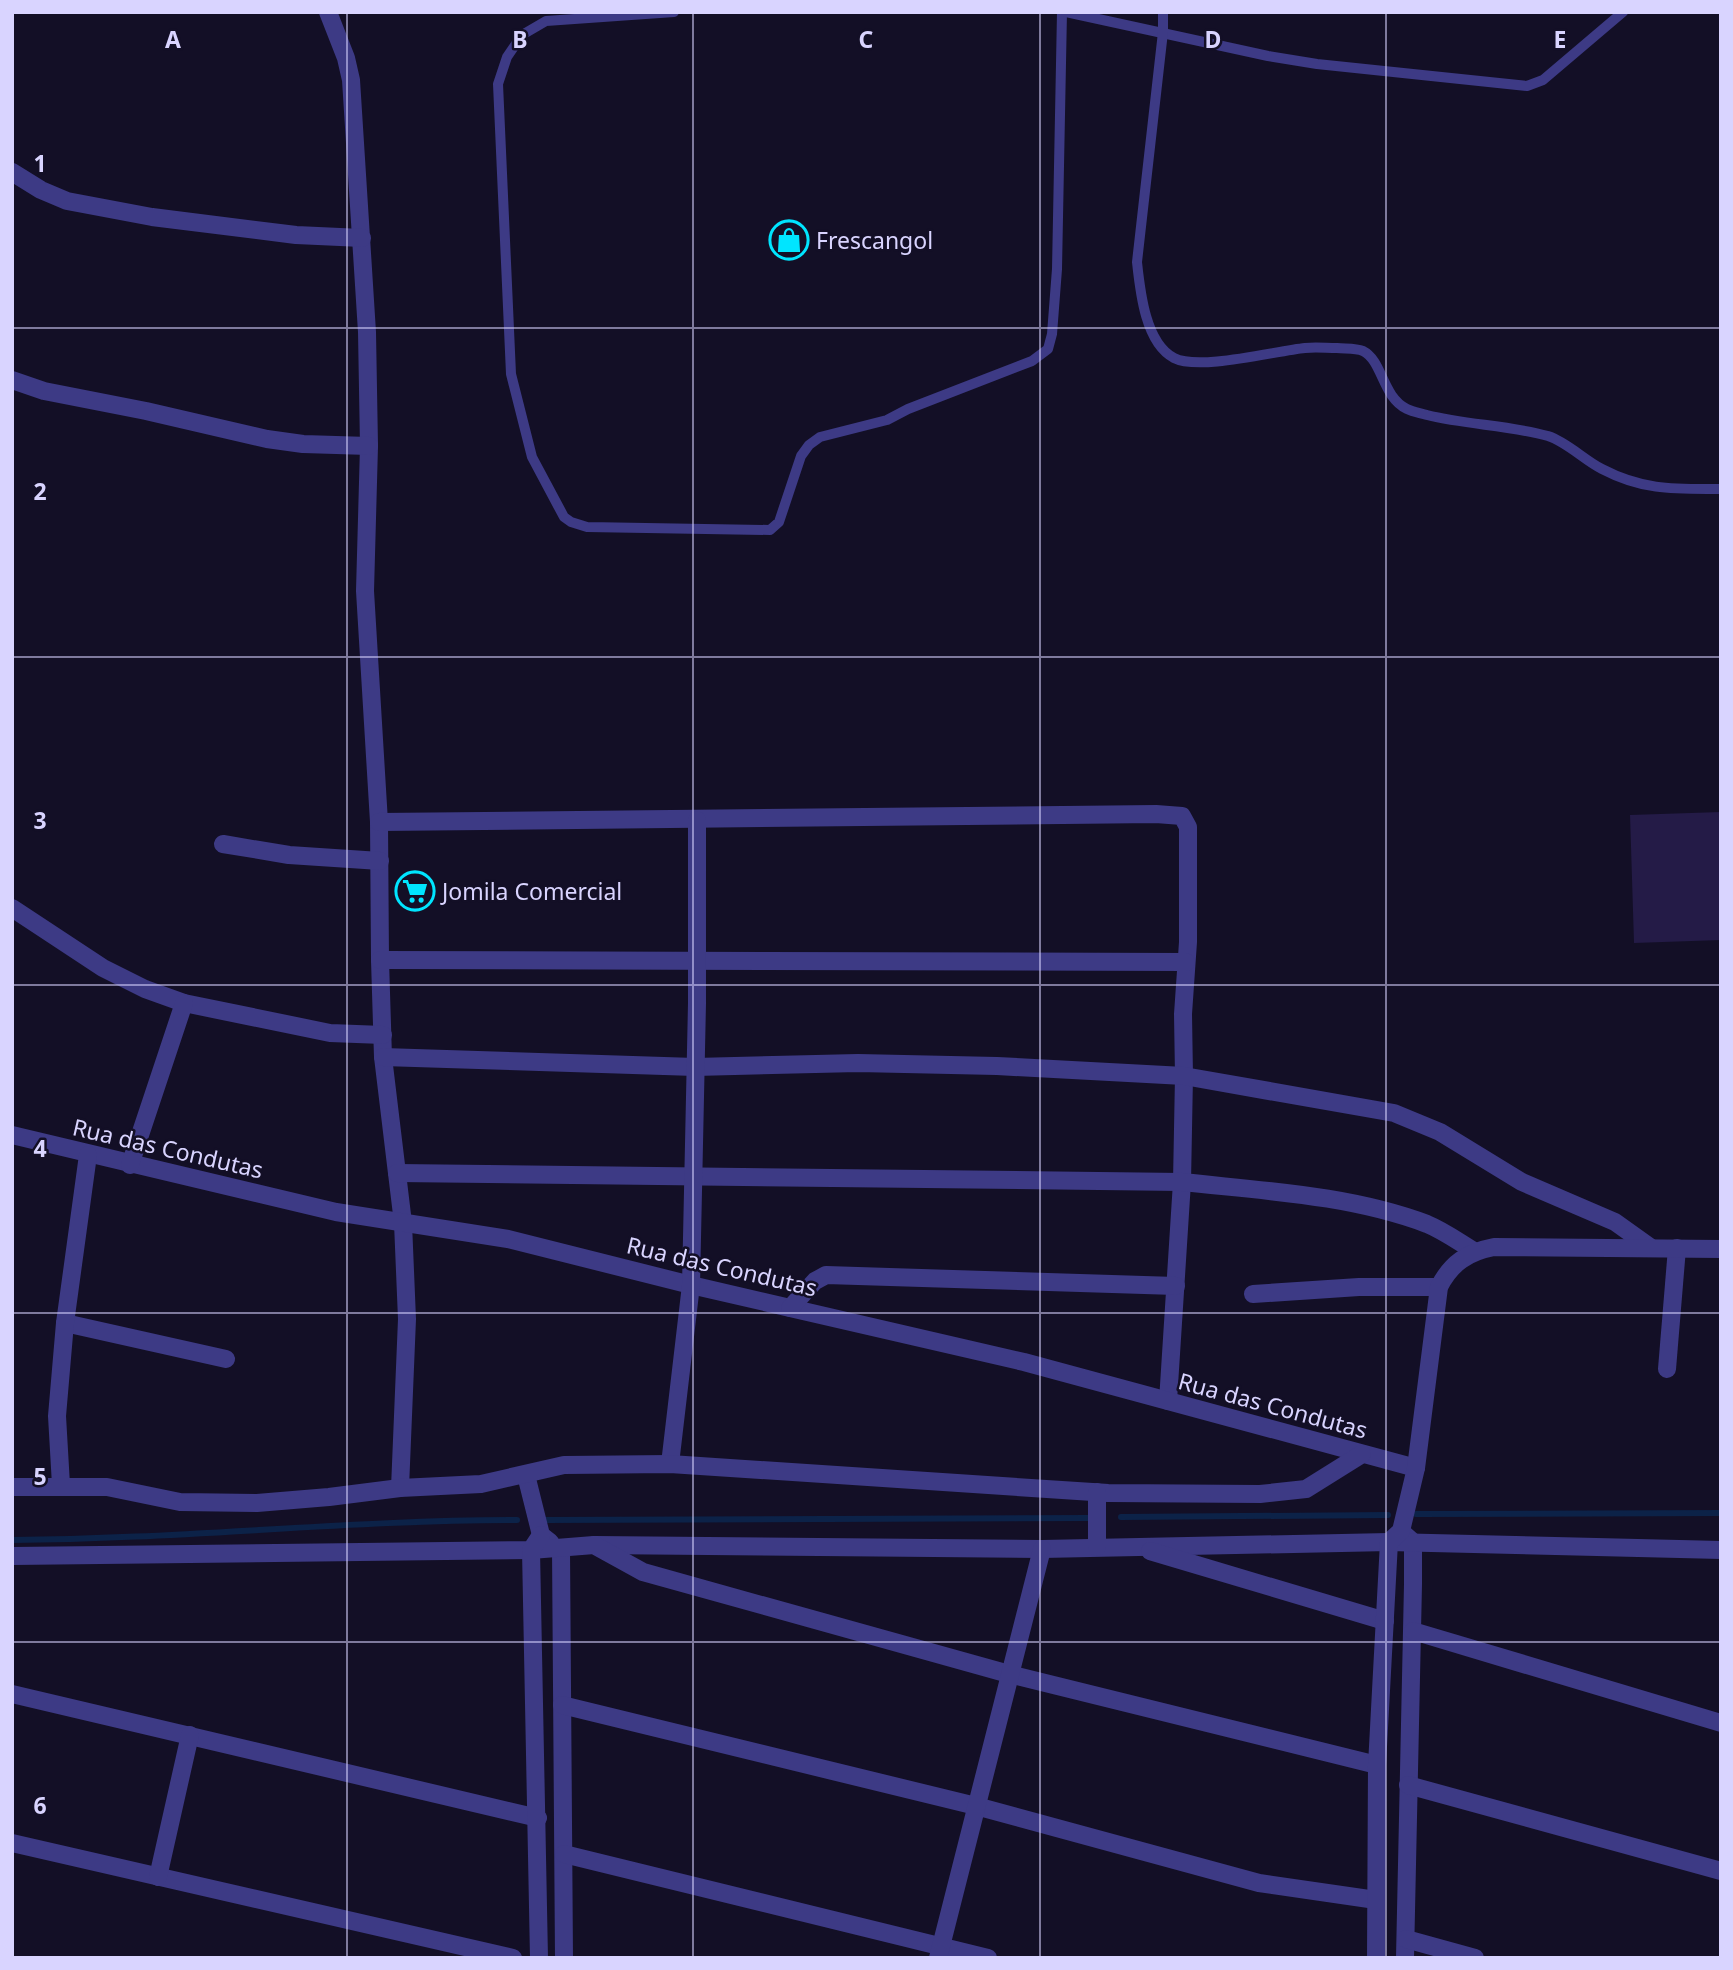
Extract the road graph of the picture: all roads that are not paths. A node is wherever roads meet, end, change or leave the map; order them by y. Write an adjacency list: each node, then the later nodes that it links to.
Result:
1 (328, 12): 8 (street)
2 (674, 12): 3 (lane)
3 (1064, 12): 6 (lane)
4 (1163, 12): 6 (lane)
5 (1623, 12): 6 (lane)
6 (1163, 32): 11 (lane)
7 (12, 172): 8 (street)
8 (362, 238): 10 (street)
9 (12, 380): 10 (street)
10 (369, 446): 13 (street)
11 (1721, 489)
12 (697, 820): 13 (street); 18 (street); 19 (street)
13 (379, 822): 15 (street)
14 (223, 845): 15 (street)
15 (380, 861): 17 (street)
16 (12, 908): 20 (street)
17 (380, 960): 18 (street); 21 (street)
18 (697, 961): 19 (street); 23 (street)
19 (1186, 962): 24 (street)
20 (184, 1003): 21 (street); 27 (street)
21 (383, 1035): 22 (street)
22 (383, 1057): 23 (street); 28 (street)
23 (695, 1067): 24 (street); 29 (street)
24 (1184, 1076): 30 (street); 32 (street)
25 (12, 1135): 26 (street, Rua das Condutas)
26 (88, 1155): 27 (street, Rua das Condutas); 41 (street)
27 (130, 1165): 31 (street, Rua das Condutas)
28 (397, 1173): 29 (street); 31 (street)
29 (693, 1177): 30 (street); 36 (street)
30 (1182, 1182): 35 (street); 37 (street)
31 (403, 1223): 36 (street, Rua das Condutas); 51 (street)
32 (1650, 1247): 33 (street); 35 (street)
33 (1677, 1248): 34 (street); 43 (street)
34 (1721, 1249)
35 (1474, 1251): 38 (street)
36 (691, 1285): 40 (street, Rua das Condutas); 46 (street)
37 (1176, 1286): 40 (street); 44 (street)
38 (1440, 1287): 39 (street); 47 (street)
39 (1253, 1294)
40 (790, 1308): 44 (street, Rua das Condutas)
41 (65, 1323): 42 (street); 49 (street)
42 (226, 1359)
43 (1667, 1369)
44 (1168, 1401): 45 (street, Rua das Condutas)
45 (1362, 1454): 47 (street, Rua das Condutas); 52 (street)
46 (670, 1464): 48 (street); 52 (street)
47 (1416, 1468): 53 (street)
48 (526, 1475): 51 (street); 54 (street)
49 (61, 1485): 50 (street); 51 (street)
50 (12, 1487)
51 (400, 1488)
52 (1097, 1492): 57 (street)
53 (1401, 1539): 56 (street); 60 (street); 62 (street); 63 (street)
54 (536, 1543): 58 (street); 61 (street); 72 (street)
55 (594, 1545): 58 (street); 59 (street); 64 (street)
56 (1133, 1546): 57 (street); 62 (street)
57 (1097, 1547): 59 (street)
58 (561, 1549): 66 (street)
59 (1042, 1549): 64 (street)
60 (1721, 1550)
61 (12, 1556)
62 (1385, 1621): 69 (street)
63 (1413, 1631): 67 (street); 70 (street)
64 (1009, 1674): 69 (street); 71 (street)
65 (12, 1694): 68 (street)
66 (562, 1705): 71 (street); 74 (street)
67 (1721, 1723)
68 (190, 1735): 72 (street); 76 (street)
69 (1377, 1765): 77 (street)
70 (1408, 1785): 75 (street); 78 (street)
71 (976, 1805): 77 (street); 79 (street)
72 (538, 1818): 81 (street)
73 (12, 1843): 76 (street)
74 (564, 1854): 79 (street); 82 (street)
75 (1721, 1871)
76 (158, 1877): 80 (street)
77 (1376, 1900): 84 (street)
78 (1406, 1939): 85 (street); 86 (street)
79 (939, 1952): 83 (street)
80 (513, 1958)
81 (539, 1958)
82 (564, 1958)
83 (988, 1958)
84 (1376, 1958)
85 (1405, 1958)
86 (1475, 1958)

